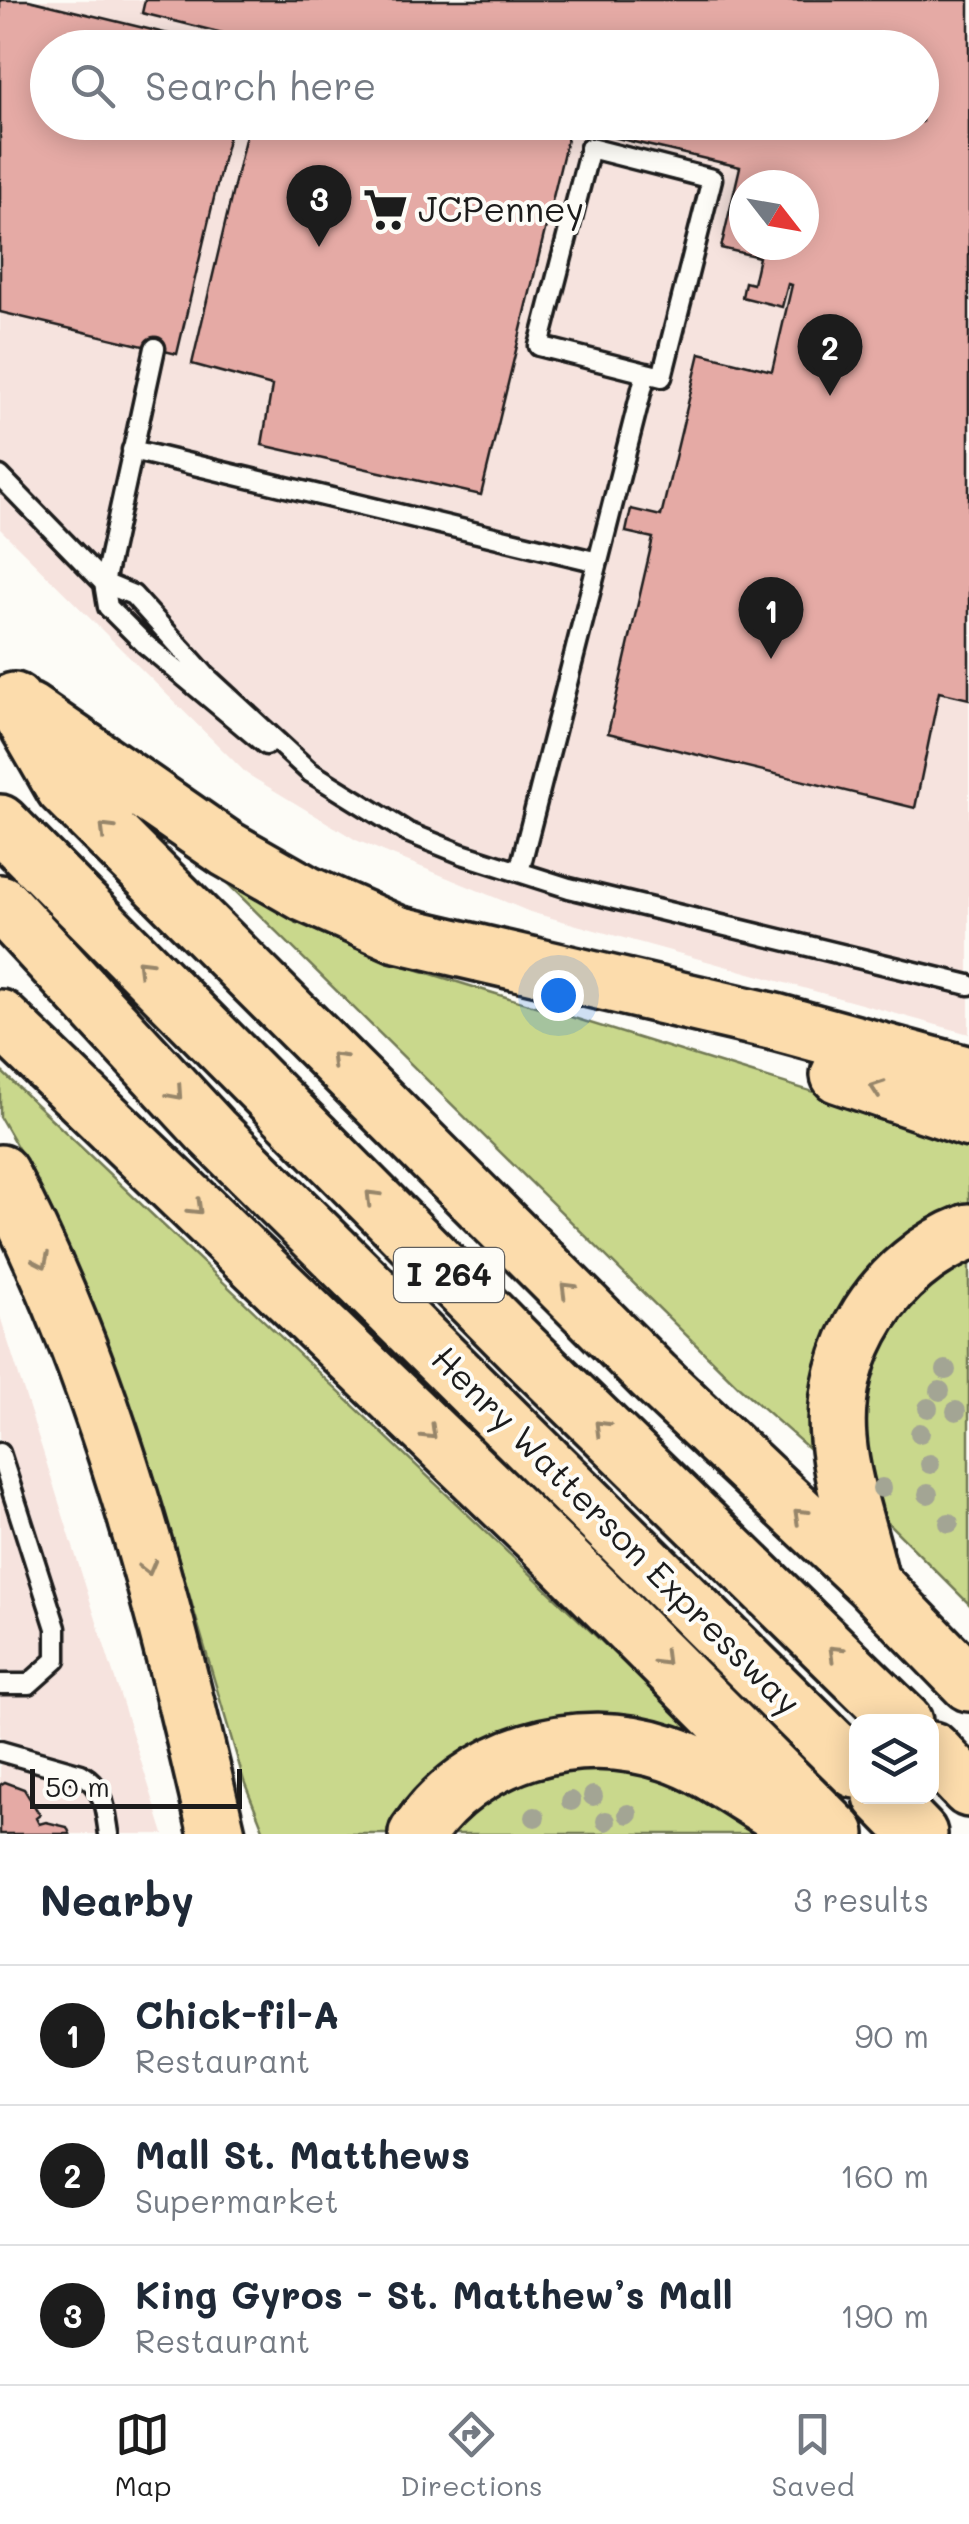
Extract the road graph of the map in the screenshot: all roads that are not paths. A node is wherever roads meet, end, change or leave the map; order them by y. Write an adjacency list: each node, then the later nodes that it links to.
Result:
1 (154, 348): 3 (lane)
2 (646, 373): 2 (lane); 5 (lane)
3 (132, 450): 5 (lane); 6 (lane)
4 (0, 476): 6 (lane)
5 (598, 562): 10 (lane)
6 (104, 582): 8 (lane); 8 (lane)
7 (7, 694): 12 (highway); 20 (highway, one-way to 7)
8 (310, 772): 10 (lane)
9 (0, 823): 23 (highway, Henry Watterson Expressway / I 264, one-way to 9)
10 (519, 872): 13 (lane)
11 (0, 903): 26 (highway, Henry Watterson Expressway / I 264, one-way to 26)
12 (452, 948): 15 (highway); 16 (highway, one-way to 12)
13 (969, 985)
14 (0, 1018): 33 (highway, one-way to 33)
15 (969, 1075)
16 (969, 1119)
17 (0, 1173): 24 (highway, one-way to 24)
18 (969, 1232): 20 (highway)
19 (0, 1453): 22 (lane)
20 (871, 1582): 21 (highway)
21 (969, 1683)
22 (0, 1684)
23 (896, 1714)
24 (194, 1733): 29 (highway); 30 (highway)
25 (0, 1751): 28 (lane)
26 (849, 1763)
27 (890, 1804): 34 (highway)
28 (109, 1834)
29 (217, 1834)
30 (250, 1834)
31 (417, 1834): 32 (highway)
32 (820, 1834)
33 (837, 1834)
34 (920, 1834)

